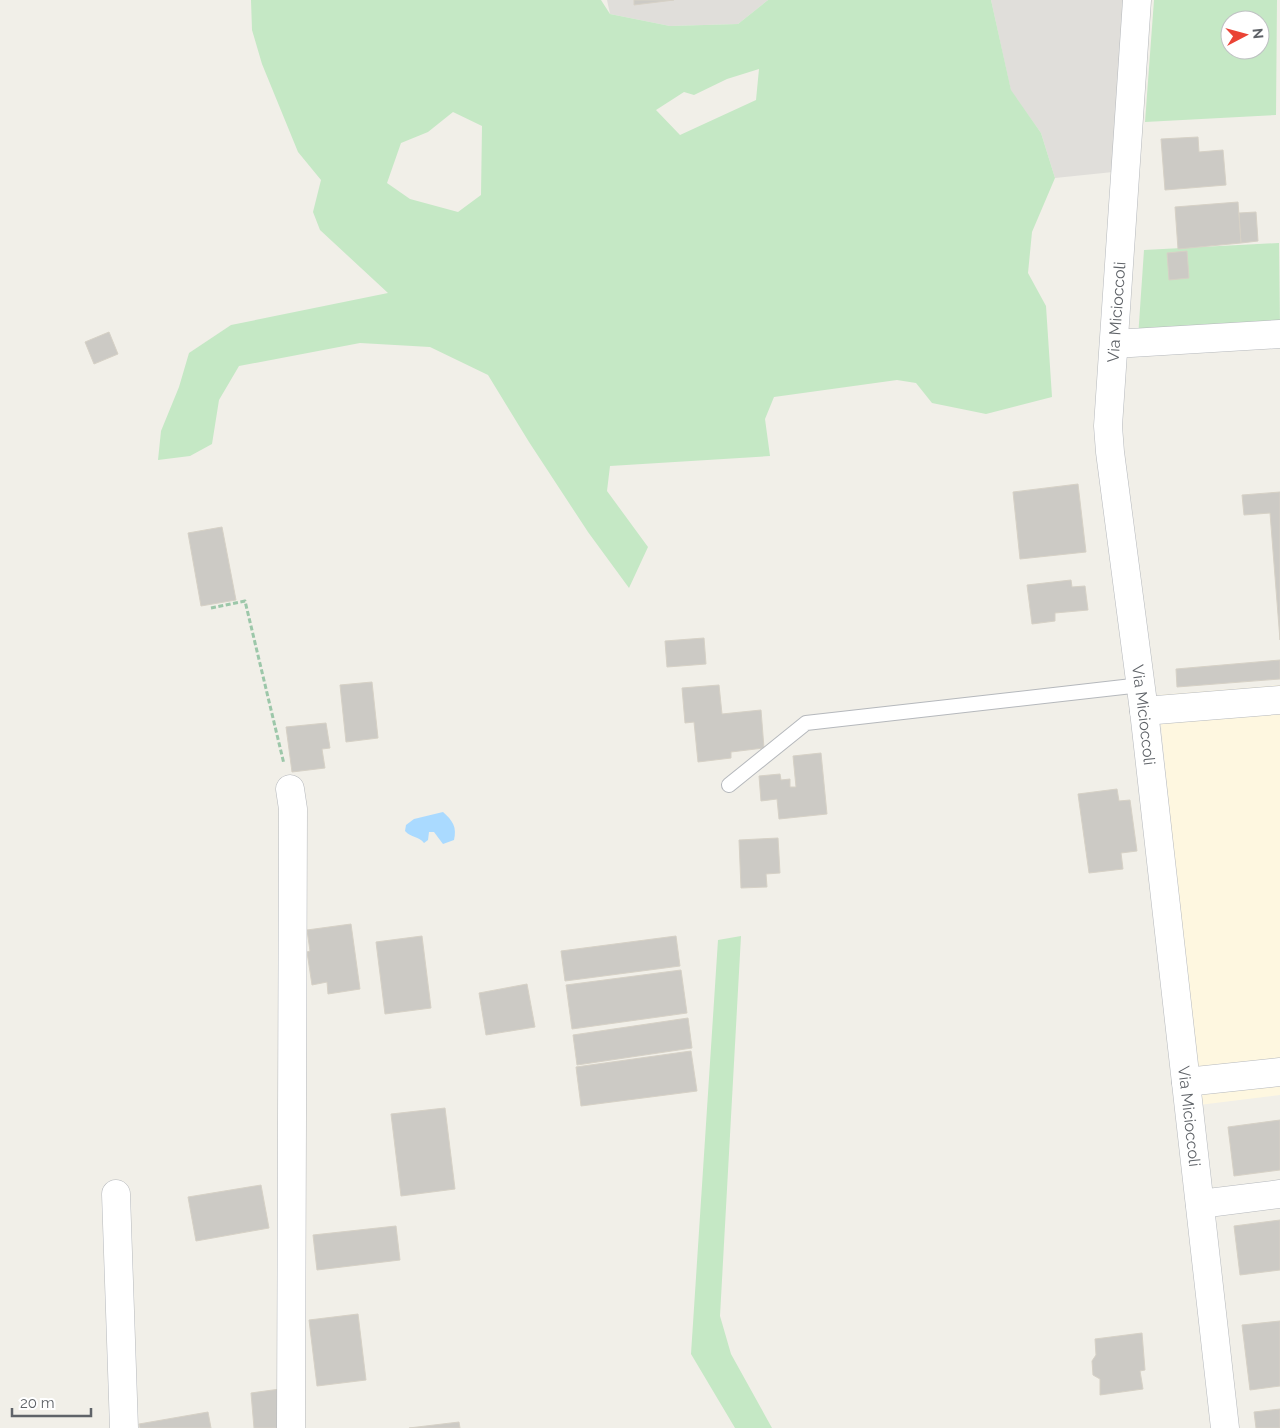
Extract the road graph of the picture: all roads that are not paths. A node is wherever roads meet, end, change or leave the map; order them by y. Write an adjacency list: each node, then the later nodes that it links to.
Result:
1 (1137, 0): 3 (street, Via Micioccoli)
2 (1280, 334): 3 (street)
3 (1114, 344): 4 (street, Via Micioccoli)
4 (1141, 684): 6 (street, Via Micioccoli); 7 (lane)
5 (1280, 700): 6 (street)
6 (1144, 711): 10 (street, Via Micioccoli)
7 (729, 785)
8 (290, 789): 15 (street)
9 (1280, 1072): 10 (street)
10 (1186, 1082): 13 (street, Via Micioccoli)
11 (116, 1194): 14 (street)
12 (1280, 1194): 13 (street)
13 (1200, 1204): 16 (street, Via Micioccoli)
14 (124, 1428)
15 (291, 1428)
16 (1225, 1428)

